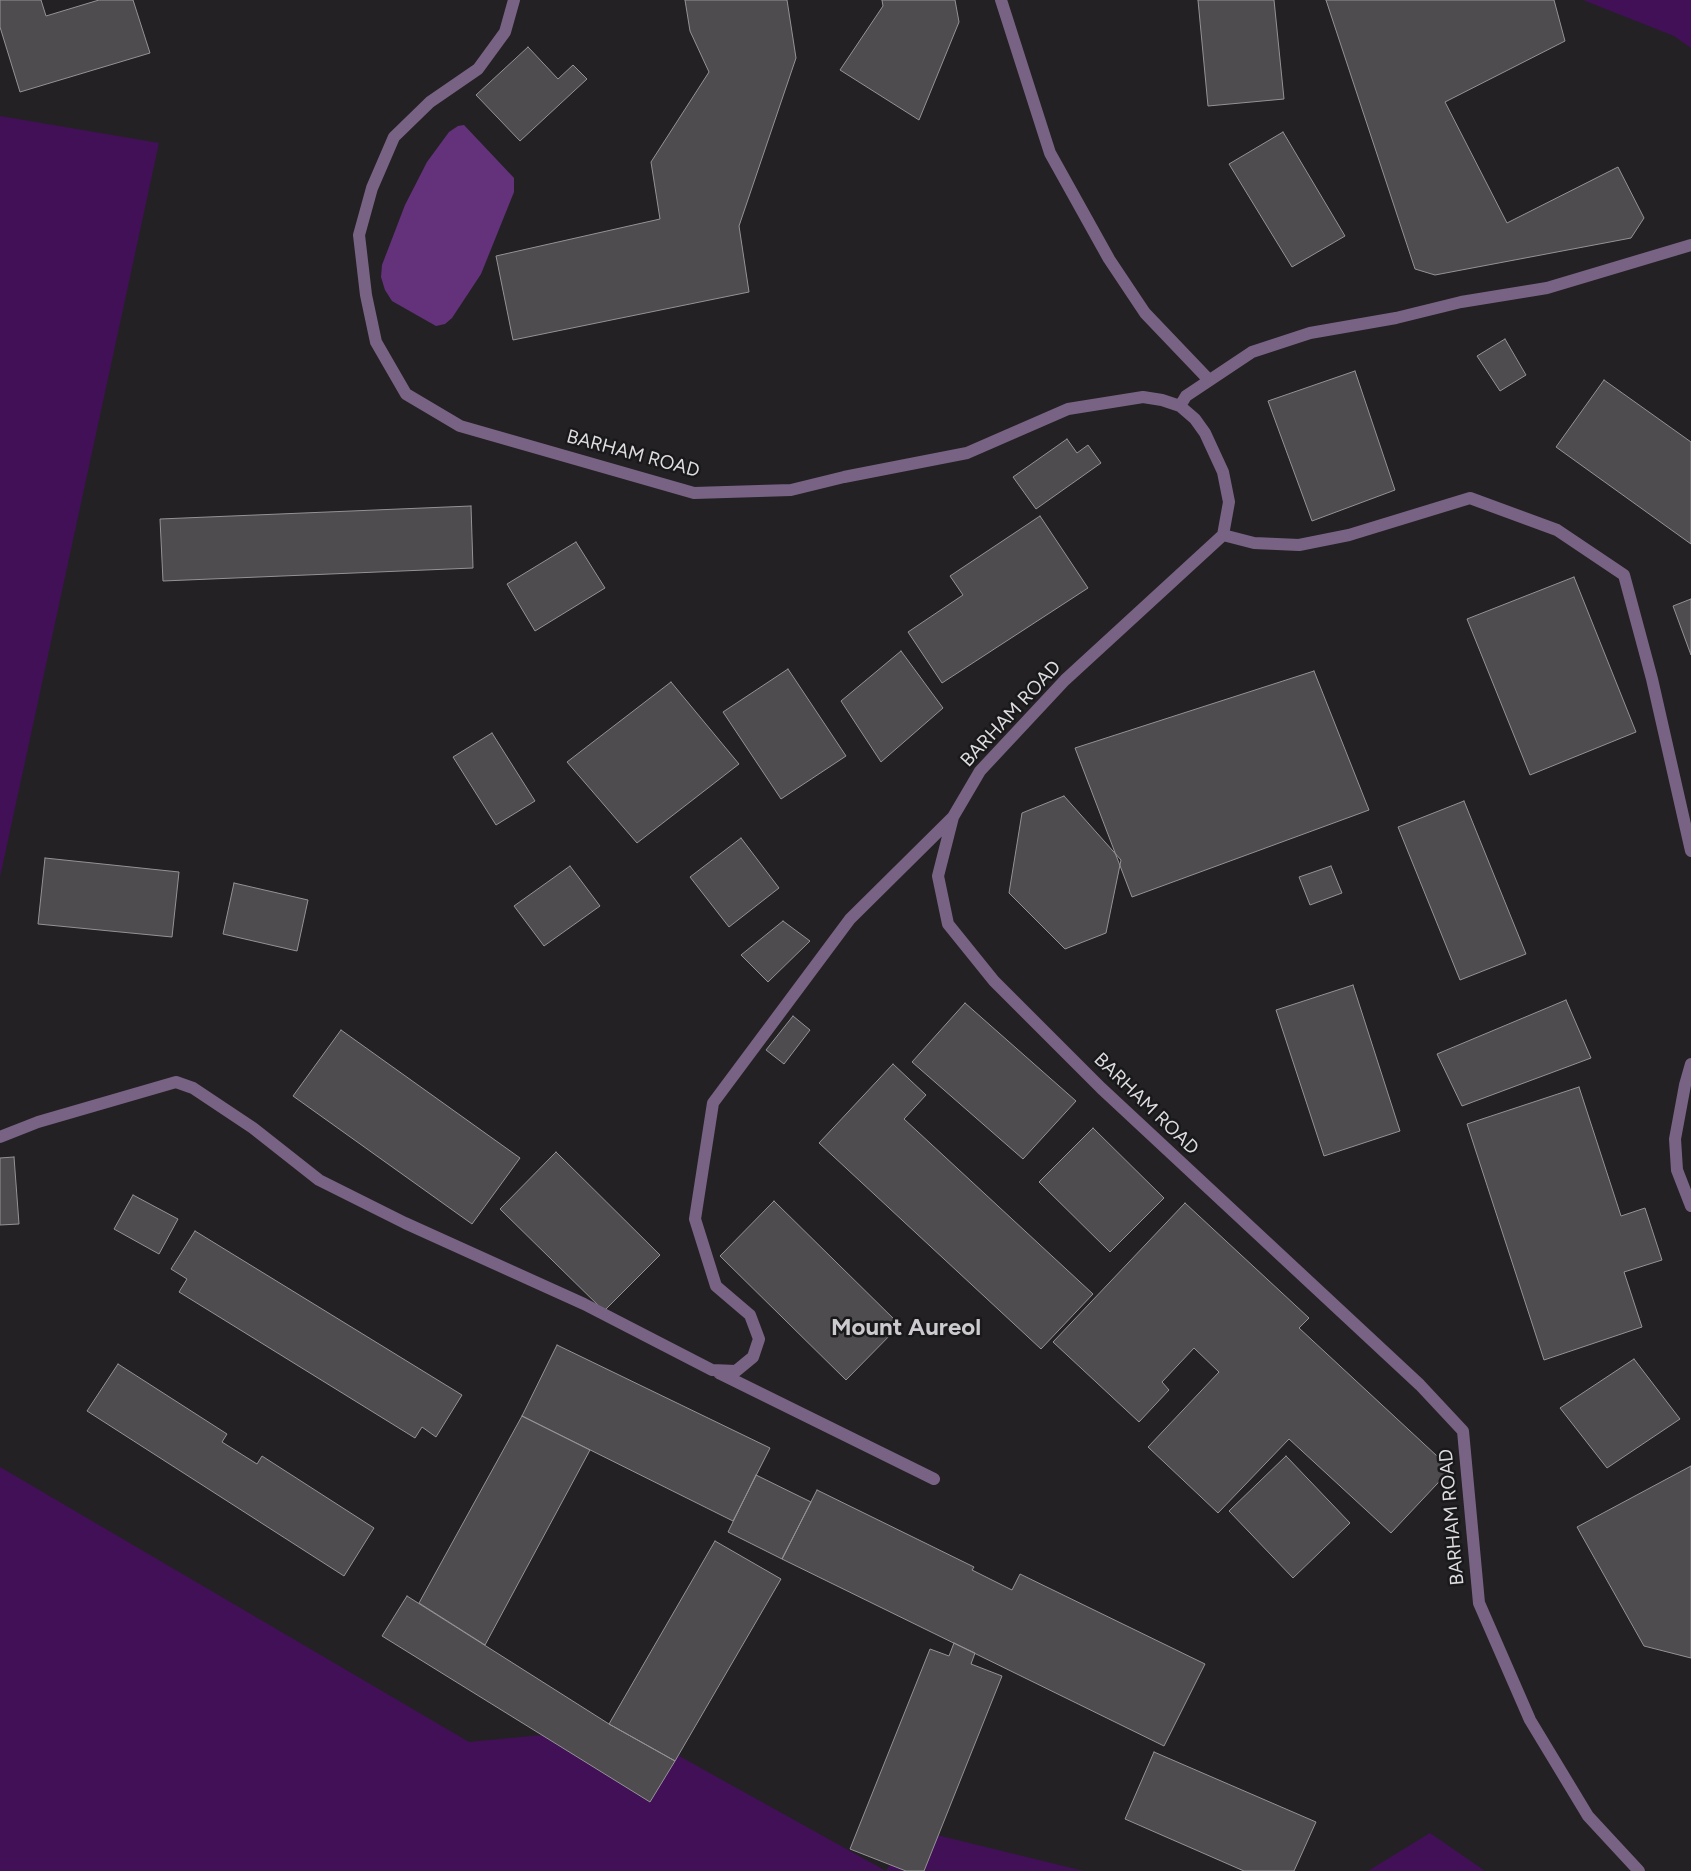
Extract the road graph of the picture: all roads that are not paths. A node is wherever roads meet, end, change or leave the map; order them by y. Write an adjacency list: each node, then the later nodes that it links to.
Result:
1 (514, 0): 5 (street, BARHAM ROAD)
2 (1001, 0): 4 (street)
3 (1691, 245): 4 (street)
4 (1209, 380): 5 (street)
5 (1180, 406): 6 (street, BARHAM ROAD)
6 (1223, 535): 7 (street, BARHAM ROAD); 8 (street)
7 (953, 817): 12 (street); 14 (street, BARHAM ROAD)
8 (1691, 851)
9 (1691, 1064): 11 (street)
10 (0, 1138): 12 (street)
11 (1691, 1206)
12 (712, 1370): 13 (street)
13 (934, 1479)
14 (1639, 1871)

